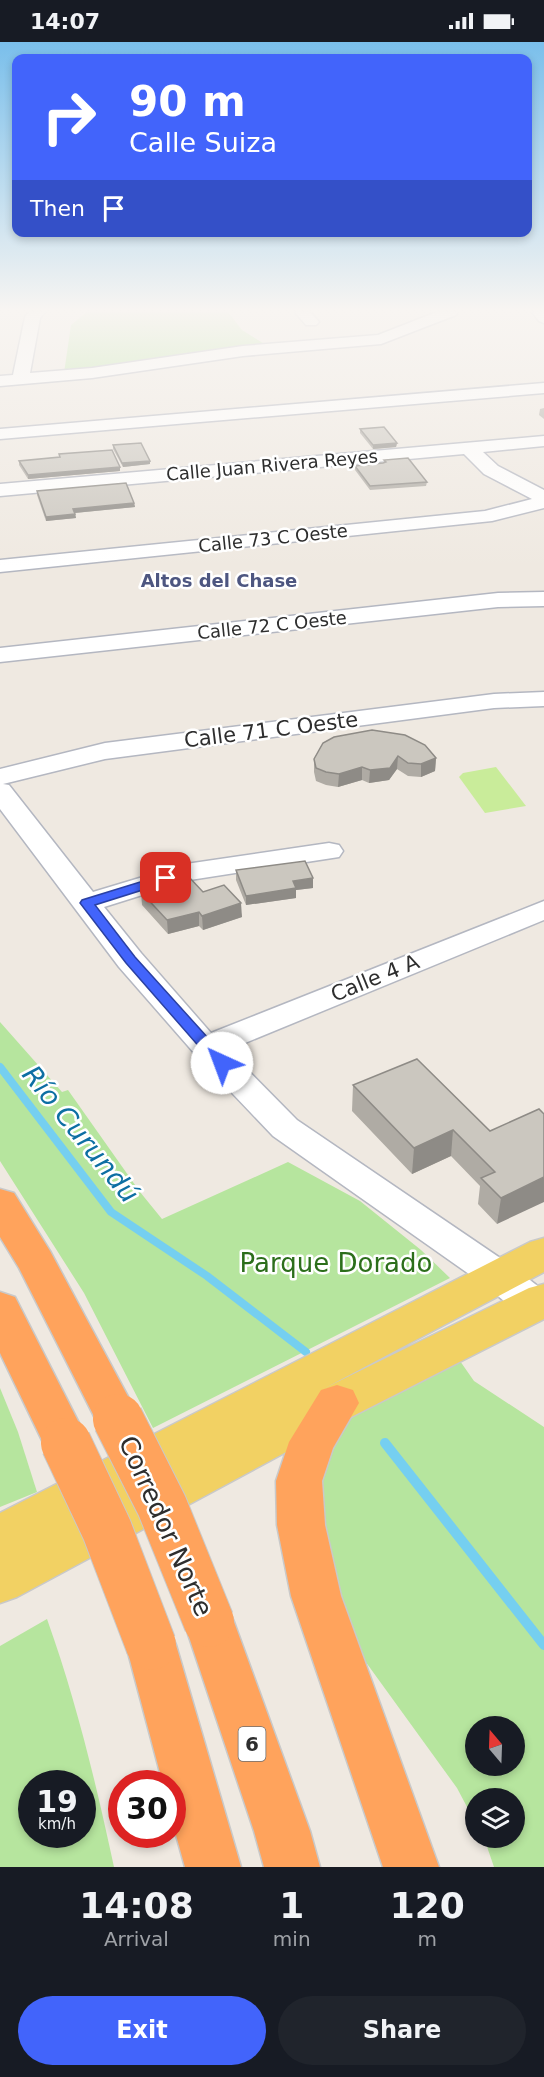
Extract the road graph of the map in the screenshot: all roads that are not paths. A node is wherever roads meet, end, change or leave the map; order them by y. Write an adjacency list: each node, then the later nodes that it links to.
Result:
1 (436, 397): 2 (street)
2 (0, 434)
3 (544, 441): 4 (street, Calle Juan Rivera Reyes)
4 (467, 447): 5 (street, Calle Juan Rivera Reyes); 6 (street)
5 (0, 490)
6 (544, 500): 7 (street, Calle 73 C Oeste)
7 (0, 566)
8 (544, 599): 9 (street, Calle 72 C Oeste)
9 (0, 655)
10 (544, 699): 11 (street, Calle 71 C Oeste)
11 (0, 777)
12 (0, 791): 14 (street)
13 (329, 851): 14 (street)
14 (87, 903): 16 (street)
15 (544, 910): 16 (street, Calle 4 A)
16 (206, 1047): 19 (street)
17 (0, 1203): 28 (highway, Corredor Norte / 6, bridge)
18 (544, 1253): 19 (main road)
19 (499, 1276): 20 (street); 23 (main road)
20 (540, 1302): 22 (main road)
21 (0, 1309): 27 (highway, bridge)
22 (337, 1403): 23 (main road); 29 (highway)
23 (244, 1431): 24 (main road)
24 (201, 1453): 25 (main road); 26 (main road)
25 (0, 1536)
26 (0, 1581)
27 (211, 1862)
28 (292, 1867)
29 (411, 1867)

